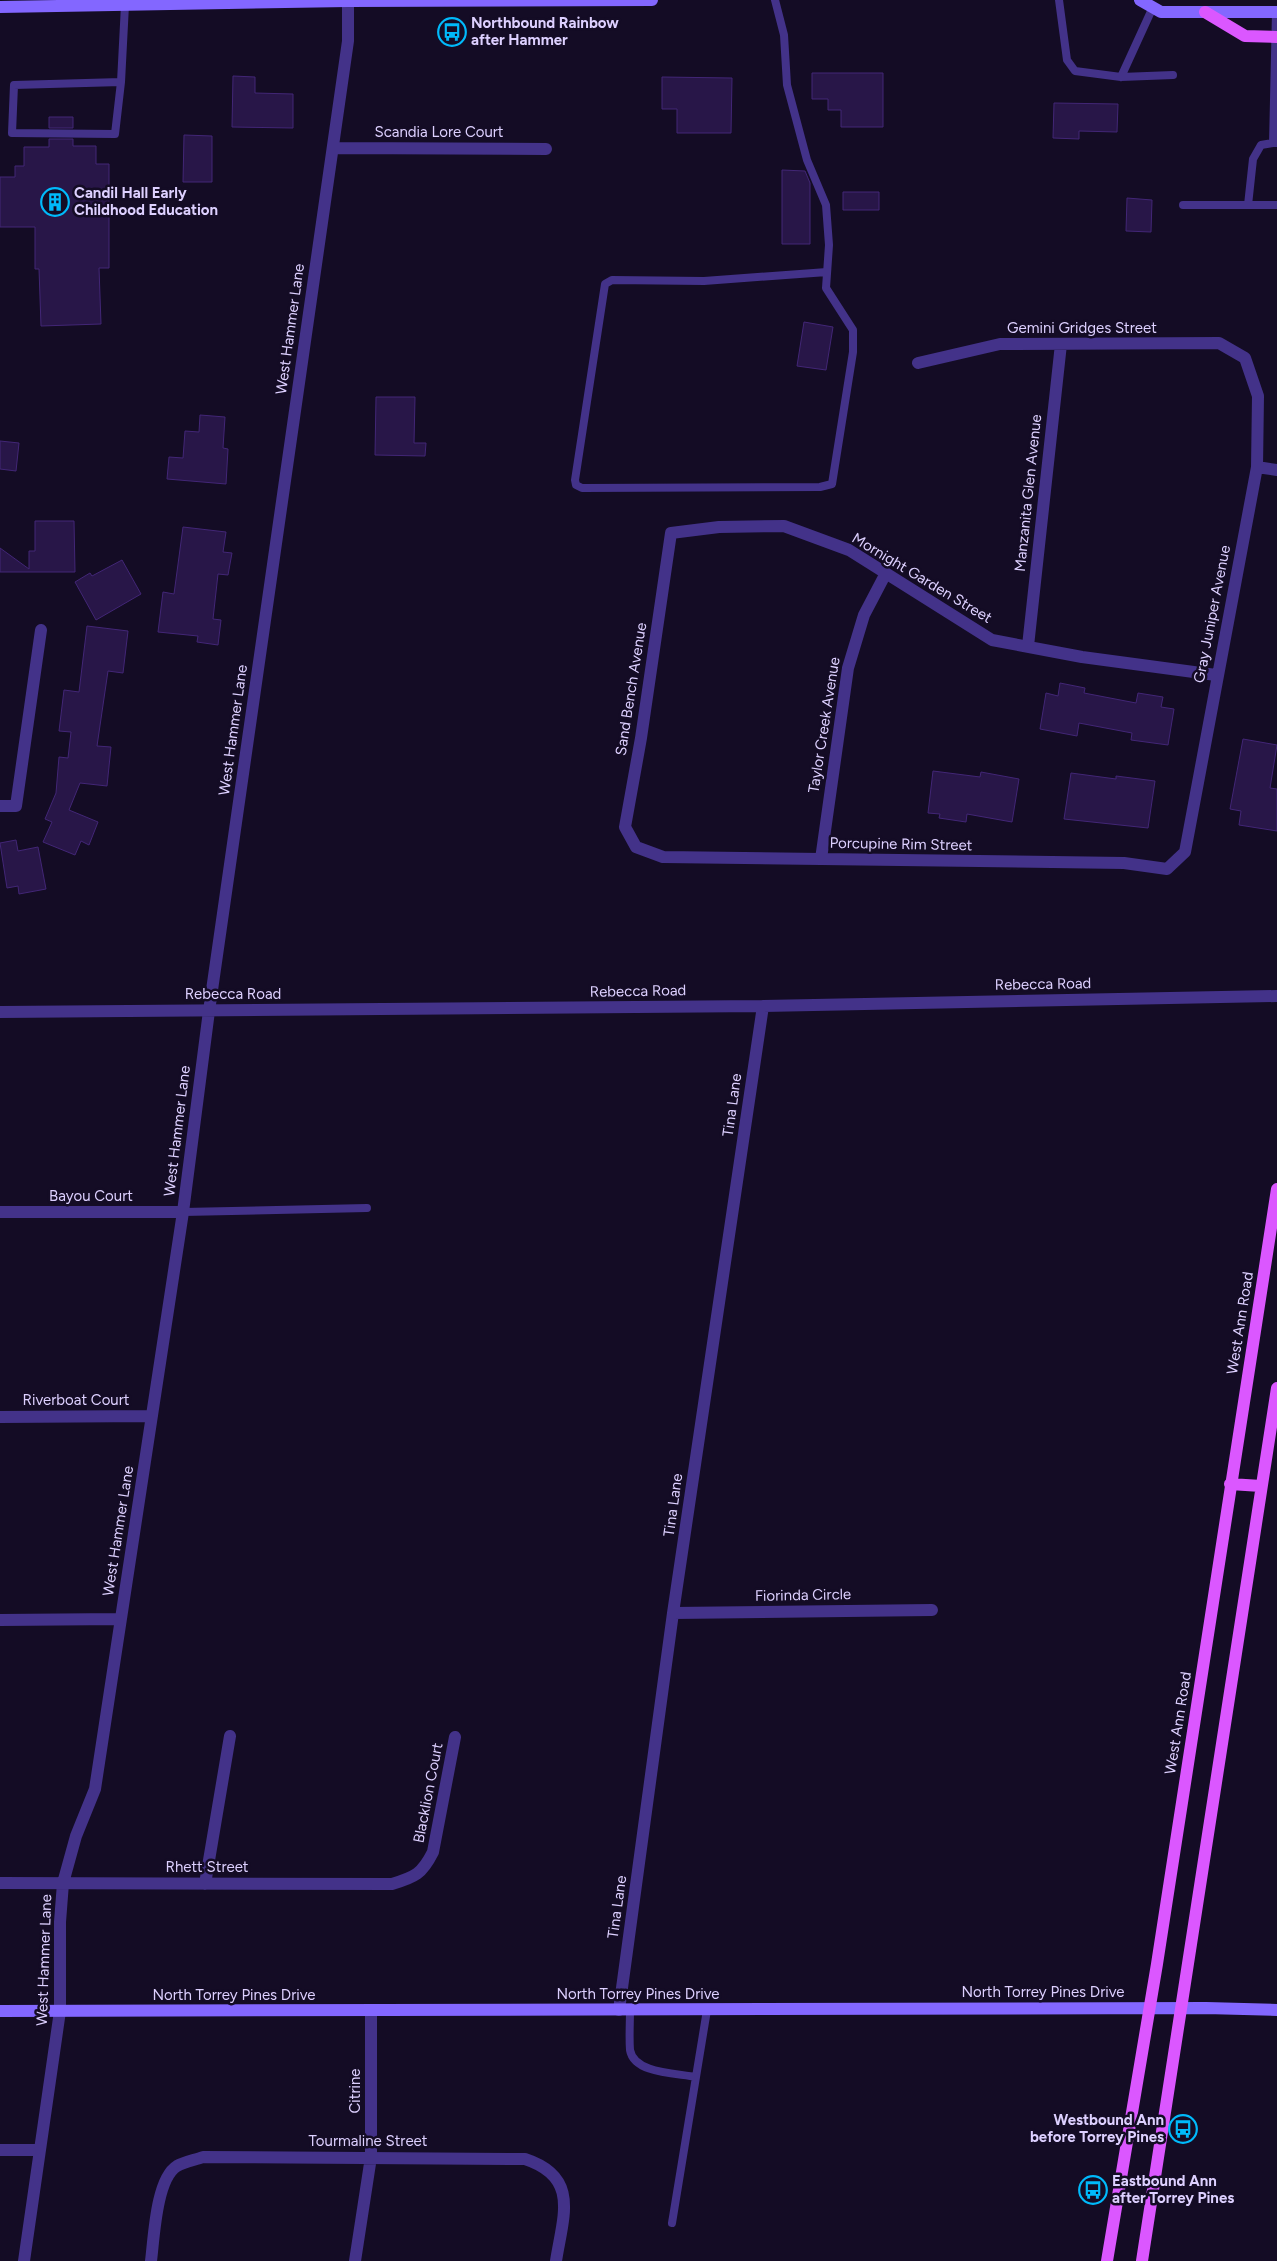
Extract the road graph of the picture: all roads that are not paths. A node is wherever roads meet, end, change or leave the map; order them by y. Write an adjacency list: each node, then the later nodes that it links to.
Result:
1 (652, 0): 6 (street)
2 (775, 0): 24 (lane)
3 (1059, 0): 16 (lane)
4 (1140, 0): 10 (street)
5 (348, 1): 6 (street); 8 (street); 19 (street, West Hammer Lane)
6 (566, 1)
7 (48, 3): 8 (street); 9 (street)
8 (125, 5): 17 (lane)
9 (0, 7)
10 (1153, 7): 11 (street); 16 (lane)
11 (1206, 12): 12 (street); 13 (main road)
12 (1276, 12): 13 (lane)
13 (1277, 37): 14 (lane)
14 (1276, 67): 18 (lane)
15 (1173, 75): 16 (lane)
16 (1121, 77)
17 (121, 82): 17 (lane)
18 (1275, 143): 22 (lane)
19 (332, 148): 20 (street, Scandia Lore Court); 41 (street, West Hammer Lane)
20 (546, 149)
21 (1183, 205): 22 (lane)
22 (1248, 205): 23 (lane)
23 (1277, 205)
24 (827, 272): 24 (lane)
25 (1061, 344): 26 (street, Gemini Gridges Street); 27 (street, Gemini Gridges Street); 33 (street, Manzanita Glen Avenue)
26 (1245, 358): 28 (street, Gray Juniper Avenue)
27 (918, 363)
28 (1257, 467): 29 (street); 34 (street, Gray Juniper Avenue)
29 (1277, 470)
30 (671, 533): 31 (street, Mornight Garden Street); 36 (street, Sand Bench Avenue)
31 (886, 573): 33 (street, Mornight Garden Street); 37 (street, Taylor Creek Avenue)
32 (42, 630): 35 (street)
33 (1028, 646): 34 (street, Mornight Garden Street)
34 (1216, 675): 38 (street, Gray Juniper Avenue)
35 (0, 806)
36 (636, 846): 37 (street, Porcupine Rim Street)
37 (821, 859): 38 (street, Porcupine Rim Street)
38 (1167, 869)
39 (1277, 996): 40 (street, Rebecca Road)
40 (763, 1006): 41 (street, Rebecca Road); 53 (street, Tina Lane)
41 (209, 1011): 42 (street, Rebecca Road); 46 (street, West Hammer Lane)
42 (0, 1012)
43 (1277, 1189): 50 (main road, West Ann Road)
44 (367, 1208): 46 (lane)
45 (0, 1212): 46 (street, Bayou Court)
46 (183, 1212): 49 (street, West Hammer Lane)
47 (1277, 1389): 51 (main road)
48 (0, 1416): 49 (street, Riverboat Court)
49 (152, 1416): 55 (street, West Hammer Lane)
50 (1230, 1484): 51 (main road); 62 (main road, West Ann Road)
51 (1261, 1486): 63 (main road)
52 (932, 1610): 53 (street, Fiorinda Circle)
53 (673, 1613): 64 (street, Tina Lane)
54 (0, 1620): 55 (street)
55 (121, 1620): 60 (street, West Hammer Lane)
56 (230, 1736): 61 (street)
57 (455, 1737): 58 (street, Blacklion Court)
58 (414, 1877): 61 (street, Rhett Street)
59 (0, 1883): 60 (street, Rhett Street)
60 (63, 1883): 61 (street, Rhett Street); 67 (street, West Hammer Lane)
61 (205, 1884)
62 (1150, 2008): 63 (street, North Torrey Pines Drive); 65 (street, North Torrey Pines Drive); 79 (main road, West Ann Road)
63 (1180, 2008): 66 (street, North Torrey Pines Drive); 80 (main road)
64 (625, 2010): 65 (street, North Torrey Pines Drive); 68 (street, North Torrey Pines Drive); 70 (lane)
65 (706, 2010): 70 (lane)
66 (1277, 2010)
67 (60, 2011): 68 (street, North Torrey Pines Drive); 69 (street, North Torrey Pines Drive); 72 (street, West Hammer Lane)
68 (371, 2011): 73 (street, Citrine)
69 (0, 2012)
70 (696, 2077): 74 (lane)
71 (0, 2150): 72 (street)
72 (40, 2150): 75 (street, West Hammer Lane)
73 (371, 2157): 76 (street, Tourmaline Street); 77 (street, Citrine); 78 (street, Tourmaline Street)
74 (672, 2223)
75 (24, 2261)
76 (151, 2261)
77 (355, 2261)
78 (556, 2261)
79 (1107, 2261)
80 (1142, 2261)

